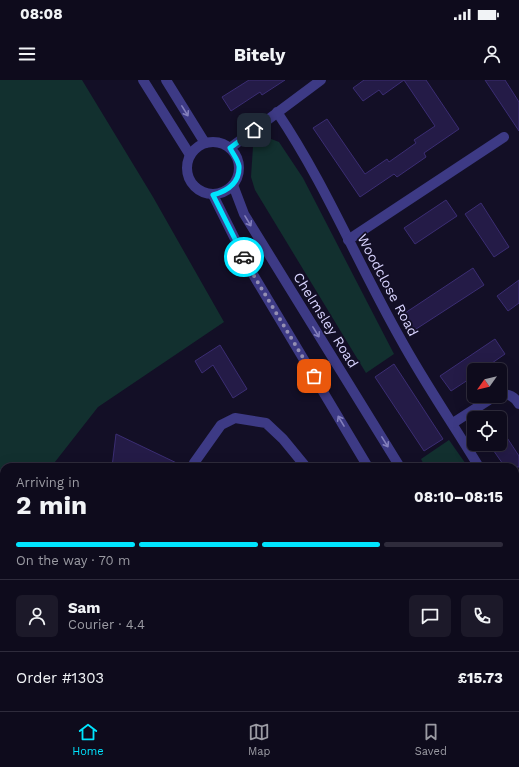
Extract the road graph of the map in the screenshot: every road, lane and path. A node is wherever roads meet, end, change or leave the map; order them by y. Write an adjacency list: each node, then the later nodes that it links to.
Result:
1 (143, 80): 8 (street)
2 (166, 80): 6 (street, one-way to 6)
3 (321, 80): 4 (street)
4 (277, 112): 7 (street); 11 (street, Woodclose Road)
5 (504, 137): 11 (street)
6 (205, 143): 7 (street); 8 (street)
7 (230, 148): 9 (street)
8 (190, 155): 10 (street)
9 (233, 185): 10 (street); 19 (street, Chelmsley Road, one-way to 19)
10 (213, 195): 18 (street, one-way to 10)
11 (348, 240): 15 (street, Woodclose Road)
12 (507, 394): 14 (street)
13 (484, 403): 15 (street)
14 (519, 404)
15 (453, 423): 20 (street, Woodclose Road)
16 (194, 463): 17 (street)
17 (303, 463)
18 (366, 463)
19 (398, 463)
20 (477, 463)

